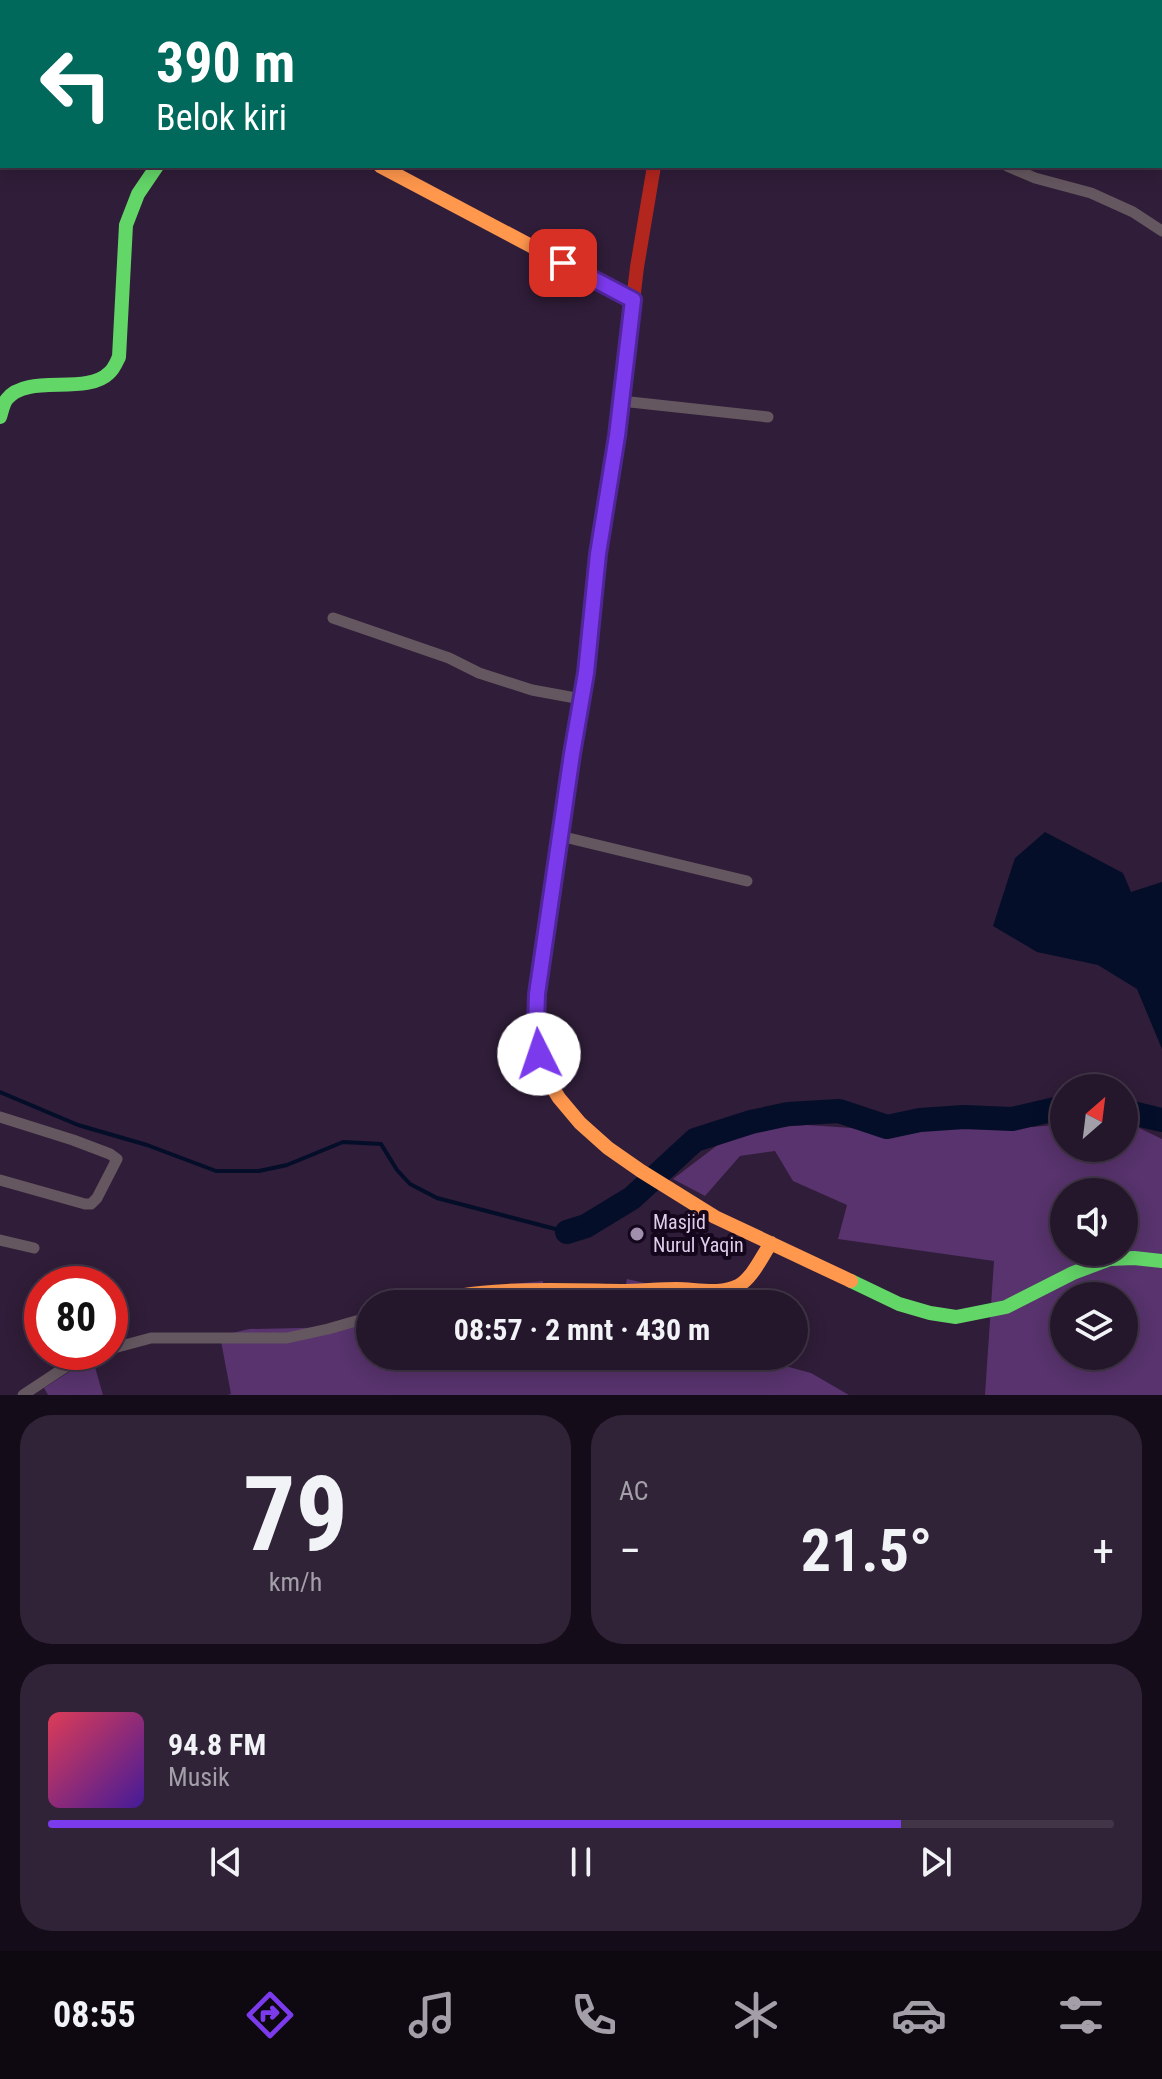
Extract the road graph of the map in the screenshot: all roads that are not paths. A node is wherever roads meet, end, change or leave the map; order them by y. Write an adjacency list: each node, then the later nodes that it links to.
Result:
1 (156, 168): 8 (main road)
2 (384, 168): 6 (main road)
3 (654, 168): 6 (main road)
4 (1012, 168): 5 (street)
5 (1162, 231)
6 (633, 300): 7 (main road)
7 (621, 401): 9 (street); 11 (main road)
8 (0, 417)
9 (768, 417)
10 (333, 618): 11 (street)
11 (581, 699): 12 (main road)
12 (560, 836): 13 (street); 17 (main road)
13 (747, 881)
14 (0, 1117): 15 (street)
15 (0, 1180)
16 (0, 1240): 18 (street)
17 (771, 1243): 19 (main road); 24 (main road)
18 (34, 1248)
19 (1162, 1261)
20 (536, 1290): 21 (main road)
21 (589, 1290)
22 (650, 1290): 23 (main road)
23 (725, 1290)
24 (725, 1290)
25 (356, 1321): 26 (street)
26 (128, 1344)
27 (61, 1370): 28 (street)
28 (23, 1395)

